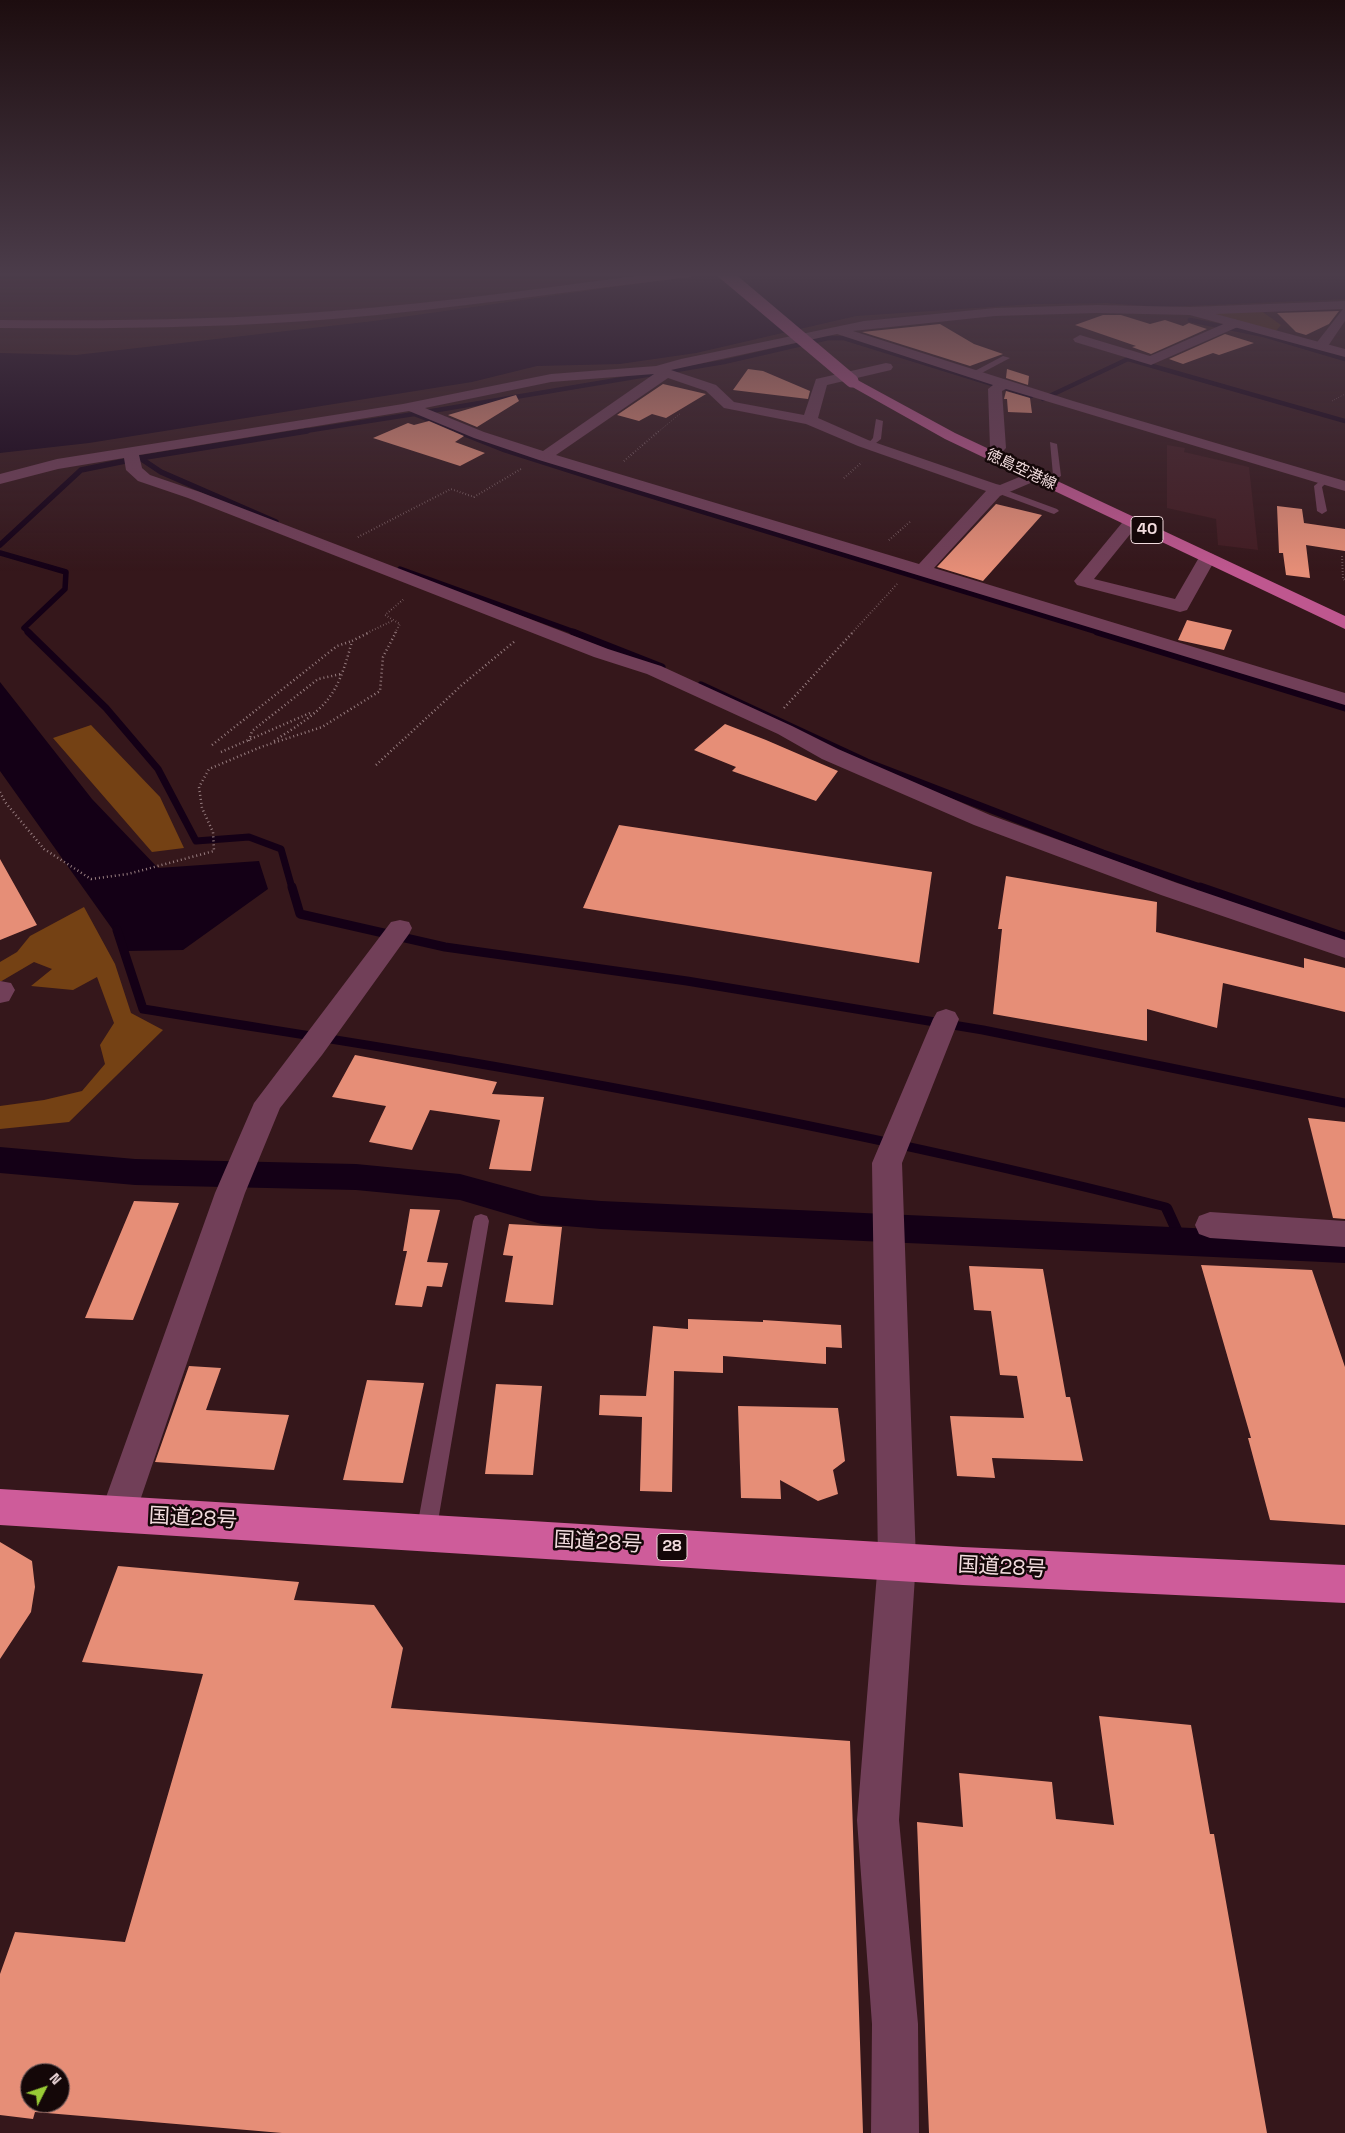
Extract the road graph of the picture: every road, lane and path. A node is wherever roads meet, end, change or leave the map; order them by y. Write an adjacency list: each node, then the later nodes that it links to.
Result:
1 (663, 372): 20 (street)
2 (653, 373): 12 (street)
3 (665, 373): 14 (street)
4 (842, 373): 23 (main road, 徳島空港線 / 40, bridge)
5 (858, 373): 14 (street)
6 (967, 373): 8 (street)
7 (975, 373): 8 (lane)
8 (972, 374): 9 (street)
9 (999, 387): 18 (street); 25 (street)
10 (1345, 394): 11 (path)
11 (1332, 401)
12 (411, 407): 19 (street); 20 (street)
13 (681, 413): 22 (path)
14 (810, 420): 16 (street)
15 (879, 421): 16 (lane)
16 (874, 442): 27 (street)
17 (1053, 444): 23 (lane)
18 (998, 448)
19 (131, 451): 24 (street); 31 (street)
20 (544, 456): 22 (street)
21 (525, 467): 31 (path)
22 (607, 476): 34 (street)
23 (1039, 478): 27 (street); 30 (main road, 徳島空港線 / 40)
24 (0, 479)
25 (1321, 483): 26 (street); 29 (lane)
26 (1345, 486)
27 (998, 490): 28 (lane); 34 (street)
28 (1054, 511)
29 (1322, 511)
30 (1132, 522): 33 (main road, 徳島空港線 / 40); 33 (street)
31 (334, 549): 36 (street)
32 (1342, 556): 35 (path)
33 (1207, 558): 38 (main road, 徳島空港線 / 40)
34 (916, 569): 42 (street); 44 (path)
35 (1345, 580)
36 (423, 584): 37 (path); 39 (street)
37 (394, 620): 40 (path); 46 (path)
38 (1345, 623)
39 (533, 627): 44 (street); 49 (path)
40 (352, 641): 41 (path); 47 (path)
41 (342, 674): 43 (path); 45 (path)
42 (1345, 699)
43 (316, 711): 45 (path); 46 (path)
44 (770, 723): 52 (street)
45 (249, 740): 48 (path)
46 (269, 744): 50 (path)
47 (212, 745)
48 (221, 752)
49 (376, 765)
50 (0, 792)
51 (394, 936): 58 (street)
52 (1345, 950)
53 (946, 1019): 60 (street)
54 (481, 1221): 59 (lane)
55 (1210, 1225): 56 (street)
56 (1345, 1234)
57 (0, 1507): 58 (highway, 国道28号 / 28)
58 (118, 1514): 59 (highway, 国道28号 / 28)
59 (426, 1533): 60 (highway, 国道28号 / 28)
60 (897, 1561): 61 (highway, 国道28号 / 28); 62 (street)
61 (1345, 1584)
62 (895, 2133)

